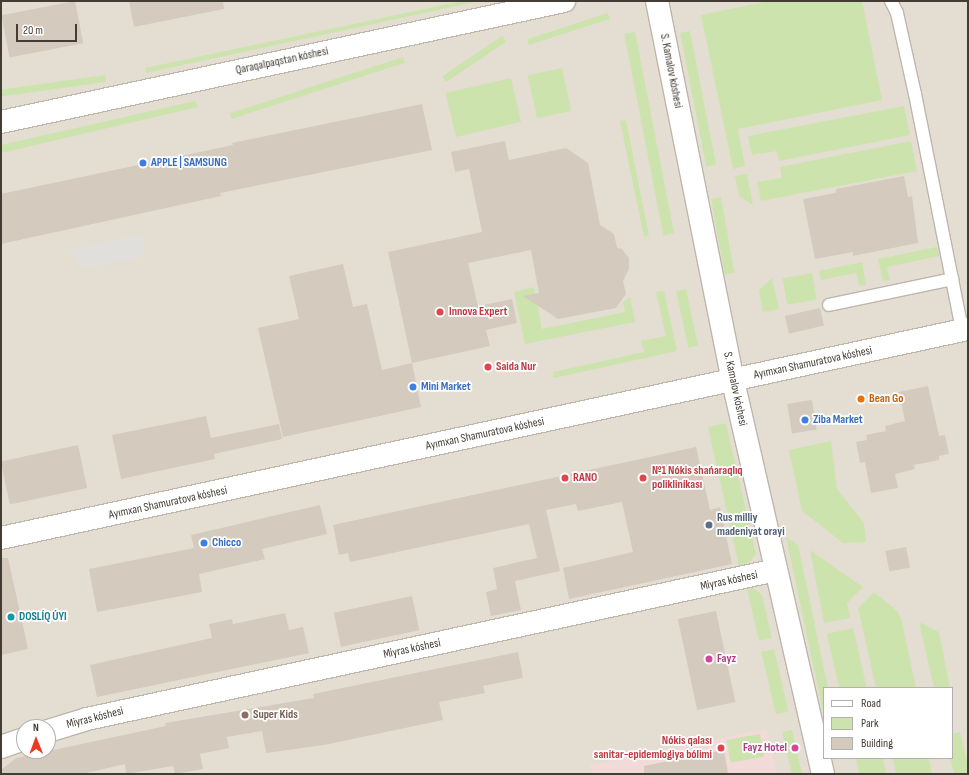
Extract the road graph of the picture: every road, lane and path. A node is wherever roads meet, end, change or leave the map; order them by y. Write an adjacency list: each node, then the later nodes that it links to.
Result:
1 (564, 1): 4 (street, Qaraqalpaqstan kóshesi)
2 (657, 1): 8 (street, S. Kamalov kóshesi)
3 (890, 1): 5 (lane)
4 (1, 122)
5 (952, 279): 6 (lane); 7 (lane)
6 (829, 305)
7 (965, 329): 8 (street, Ayımxan Shamuratova kóshesi)
8 (733, 381): 9 (street, Ayımxan Shamuratova kóshesi); 10 (street, S. Kamalov kóshesi)
9 (1, 538)
10 (776, 570): 11 (street, Miyras kóshesi); 14 (street, S. Kamalov kóshesi)
11 (56, 729)
12 (16, 742): 13 (street)
13 (1, 747)
14 (823, 774)

